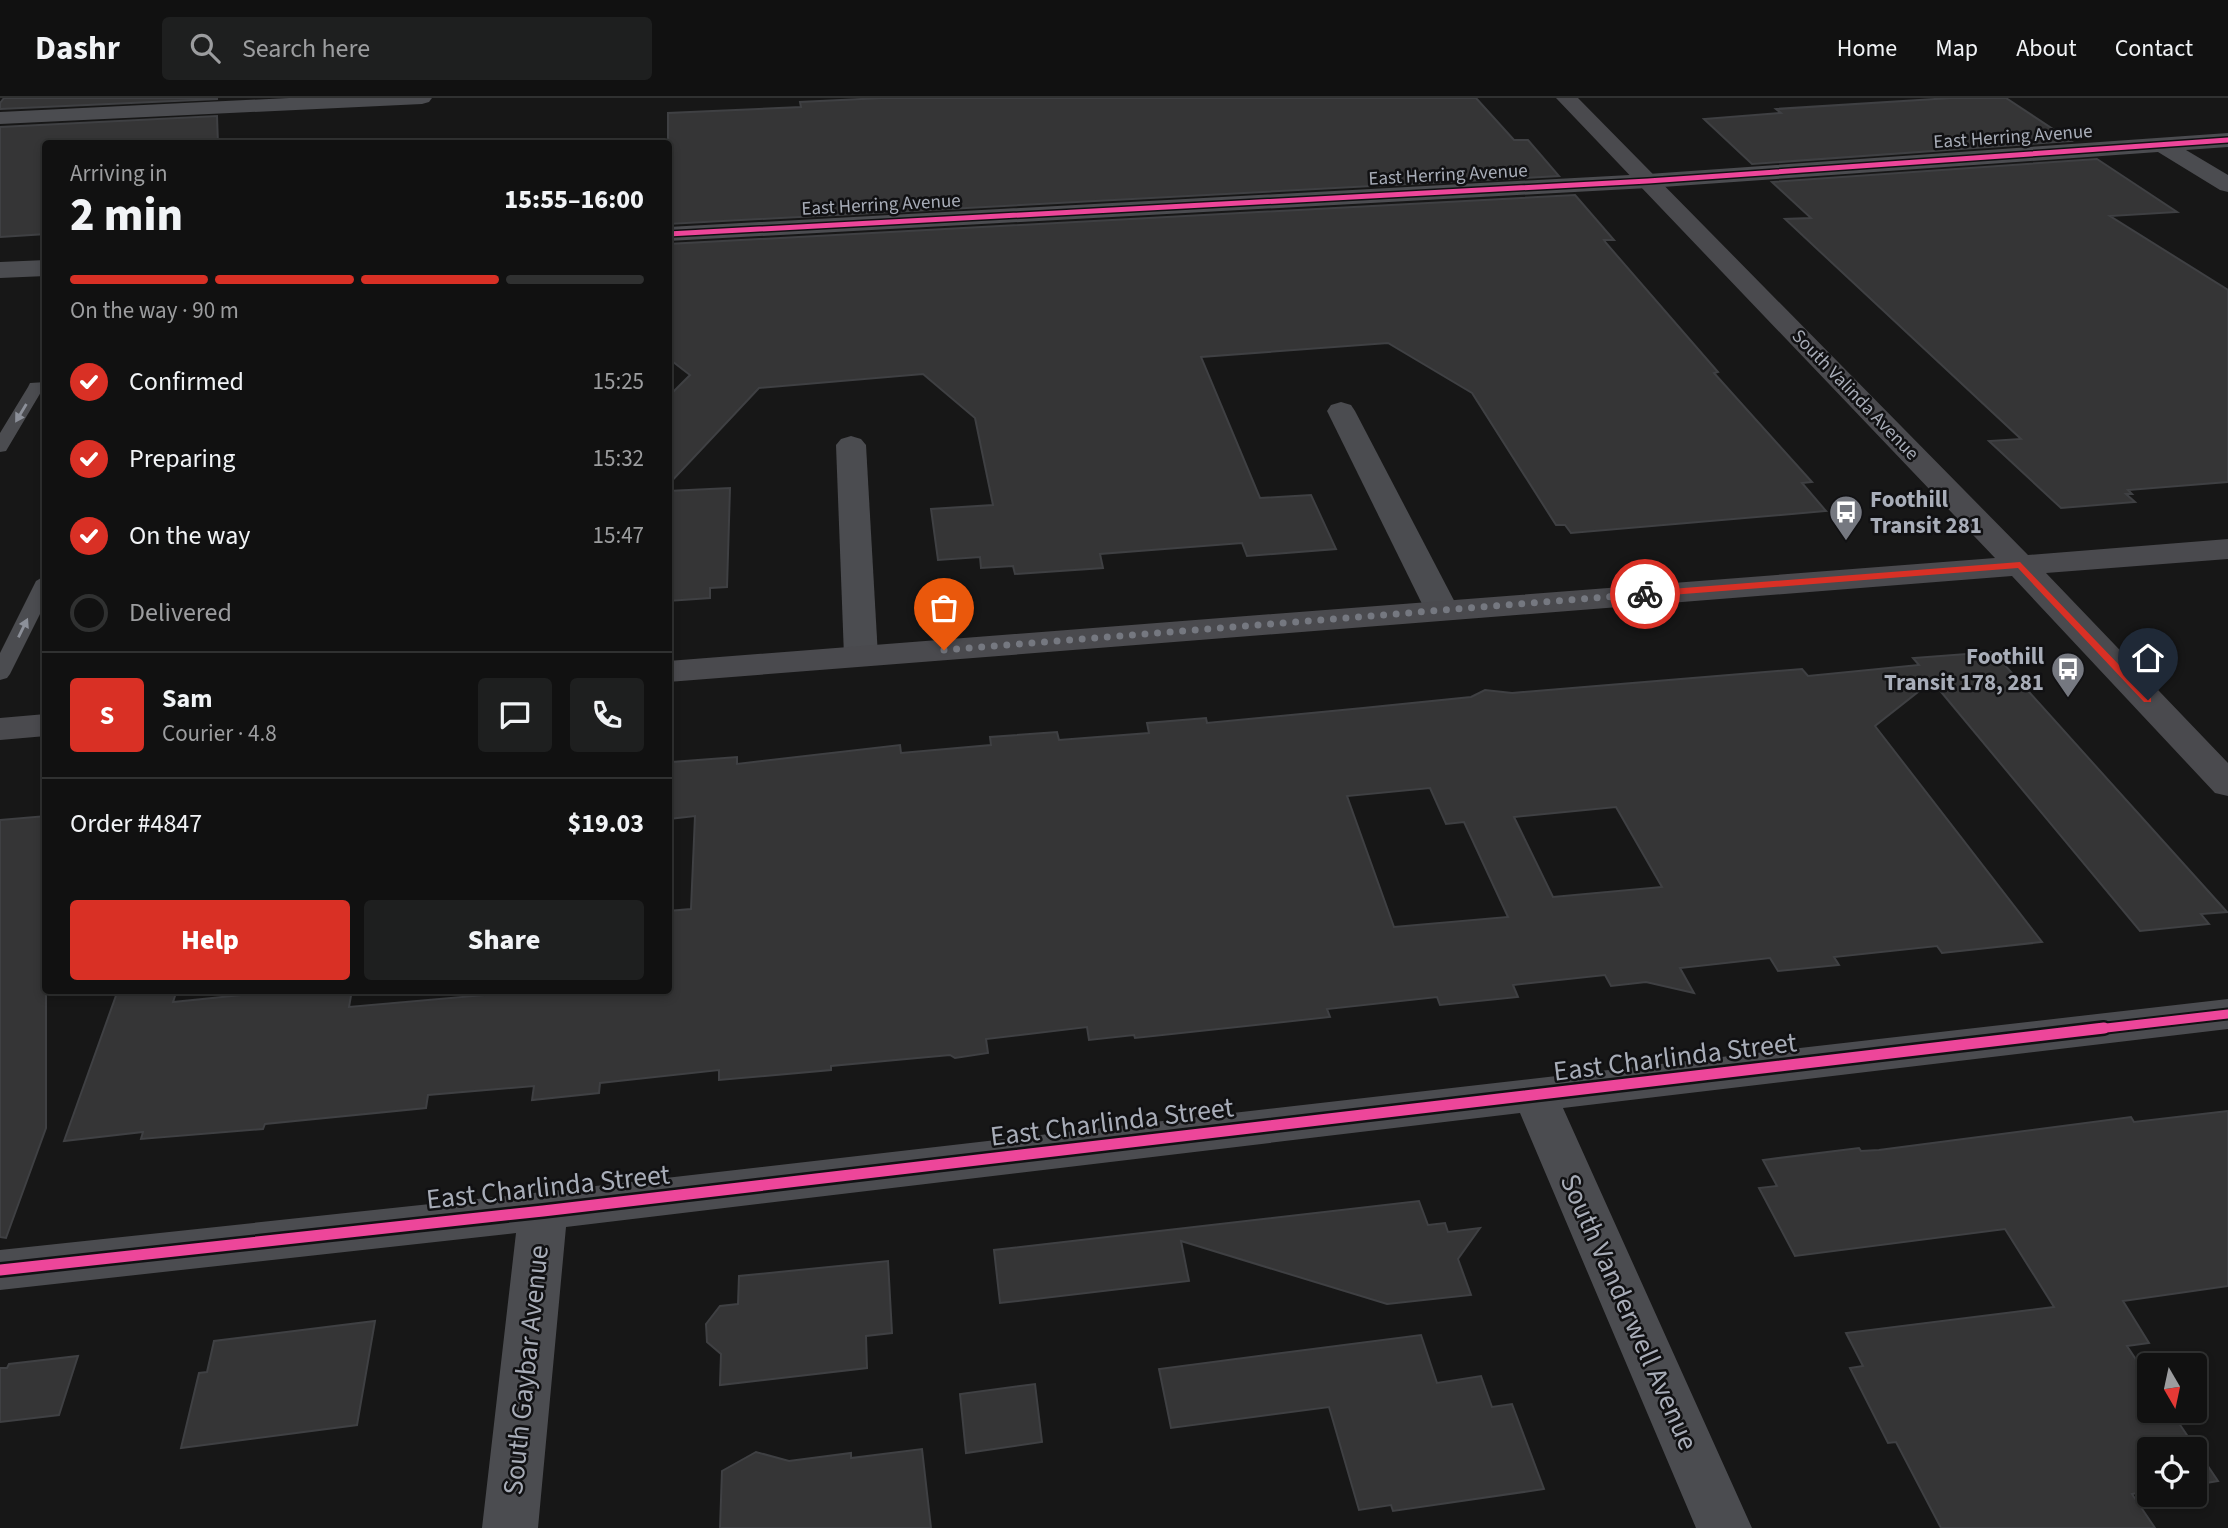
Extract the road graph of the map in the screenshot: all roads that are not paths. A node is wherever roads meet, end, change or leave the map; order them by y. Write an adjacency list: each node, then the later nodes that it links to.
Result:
1 (422, 98): 3 (street)
2 (1566, 98): 6 (main road, South Valinda Avenue)
3 (0, 118)
4 (2228, 140): 5 (street, East Herring Avenue)
5 (2161, 144): 6 (street, East Herring Avenue); 7 (street)
6 (1648, 181): 8 (street, East Herring Avenue); 16 (main road, South Valinda Avenue)
7 (2228, 186)
8 (672, 234)
9 (42, 268): 10 (street)
10 (0, 270)
11 (42, 387): 14 (lane, one-way to 14)
12 (1340, 411): 18 (street)
13 (851, 444): 19 (street)
14 (0, 447)
15 (2228, 549): 16 (main road)
16 (2020, 565): 18 (main road); 24 (main road, South Valinda Avenue)
17 (42, 589): 21 (lane, one-way to 17)
18 (1442, 610): 19 (main road)
19 (862, 656): 20 (main road)
20 (672, 672)
21 (0, 674)
22 (42, 725): 23 (main road)
23 (0, 729)
24 (2228, 785)
25 (2228, 1014): 26 (street, East Charlinda Street)
26 (1535, 1096): 27 (street, East Charlinda Street); 30 (street, South Vanderwell Avenue)
27 (543, 1211): 28 (street, East Charlinda Street); 29 (street, South Gaybar Avenue)
28 (0, 1270)
29 (510, 1528)
30 (1724, 1528)

